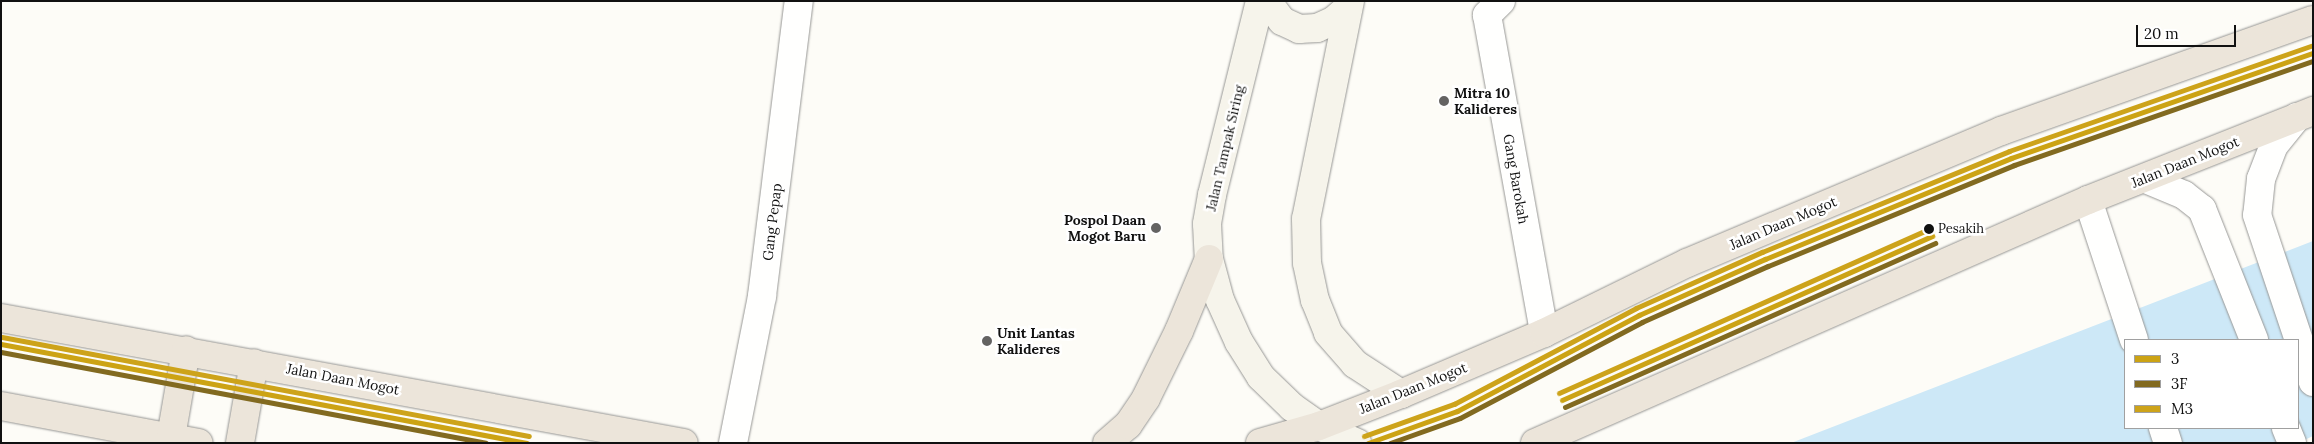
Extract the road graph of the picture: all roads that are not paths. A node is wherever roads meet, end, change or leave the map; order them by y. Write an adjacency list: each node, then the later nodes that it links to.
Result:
1 (799, 1): 29 (street, Gang Pepap)
2 (1260, 1): 10 (main road, Jalan Tampak Siring)
3 (1268, 1): 5 (main road)
4 (1501, 1): 12 (street, Gang Barokah)
5 (1349, 4): 20 (main road)
6 (2313, 20): 12 (highway, Jalan Daan Mogot)
7 (2305, 114): 8 (highway, Jalan Daan Mogot); 15 (street)
8 (2146, 178): 9 (highway, Jalan Daan Mogot); 14 (street)
9 (2088, 200): 13 (street); 33 (highway, Jalan Daan Mogot)
10 (1209, 259): 22 (main road, Jalan Tampak Siring); 30 (highway)
11 (1, 318): 17 (highway, Jalan Daan Mogot)
12 (1544, 333): 20 (highway, Jalan Daan Mogot)
13 (2134, 339)
14 (2254, 339)
15 (2299, 339)
16 (2299, 340): 19 (street)
17 (186, 350): 18 (highway, Jalan Daan Mogot); 25 (highway)
18 (254, 363): 27 (highway); 28 (highway, Jalan Daan Mogot)
19 (2313, 382)
20 (1401, 394): 22 (highway, Jalan Daan Mogot)
21 (1, 406): 25 (highway)
22 (1319, 426): 31 (highway, Jalan Daan Mogot); 32 (main road, Jalan Tampak Siring)
23 (2163, 429): 34 (street)
24 (2286, 429): 35 (street)
25 (171, 437): 26 (highway)
26 (199, 443)
27 (240, 443)
28 (684, 443)
29 (733, 443)
30 (1107, 443)
31 (1260, 443)
32 (1357, 443)
33 (1535, 443)
34 (2168, 443)
35 (2292, 443)

